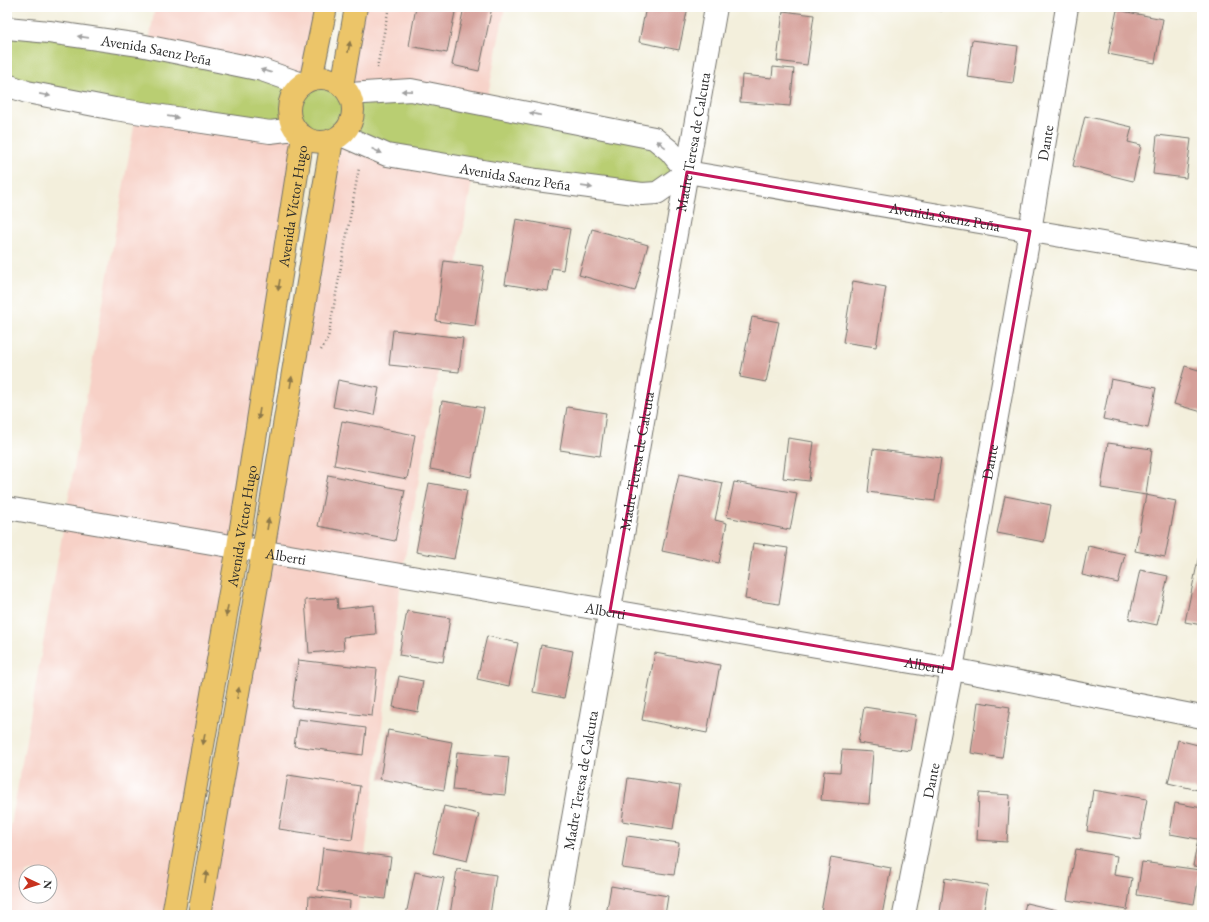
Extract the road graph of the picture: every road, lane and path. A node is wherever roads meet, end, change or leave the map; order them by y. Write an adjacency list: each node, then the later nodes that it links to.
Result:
1 (326, 7): 6 (main road, Avenida Víctor Hugo)
2 (356, 7): 8 (main road, Avenida Víctor Hugo, one-way to 2)
3 (716, 7): 11 (street, Madre Teresa de Calcuta)
4 (1067, 7): 12 (street, Dante)
5 (7, 28): 6 (street, Avenida Saenz Peña, one-way to 5)
6 (307, 82): 8 (main road); 9 (main road, Avenida Víctor Hugo)
7 (7, 85): 9 (street, one-way to 9)
8 (346, 90): 10 (main road, Avenida Víctor Hugo); 11 (street, one-way to 8)
9 (299, 133): 10 (main road, Avenida Víctor Hugo); 15 (main road, Avenida Víctor Hugo, one-way to 15)
10 (336, 137): 11 (street, Avenida Saenz Peña, one-way to 11); 16 (main road, Avenida Víctor Hugo, one-way to 10)
11 (687, 172): 12 (street, Avenida Saenz Peña); 17 (street, Madre Teresa de Calcuta)
12 (1030, 231): 13 (street, Avenida Saenz Peña); 18 (street, Dante)
13 (1202, 260)
14 (7, 508): 15 (street, Alberti)
15 (238, 547): 16 (street, Alberti); 20 (main road, Avenida Víctor Hugo, one-way to 20)
16 (263, 551): 17 (street, Alberti); 21 (main road, Avenida Víctor Hugo, one-way to 16)
17 (610, 611): 18 (street, Alberti); 22 (street, Madre Teresa de Calcuta)
18 (952, 669): 19 (street, Alberti); 23 (street, Dante)
19 (1202, 718)
20 (173, 915)
21 (199, 915)
22 (556, 915)
23 (904, 915)

